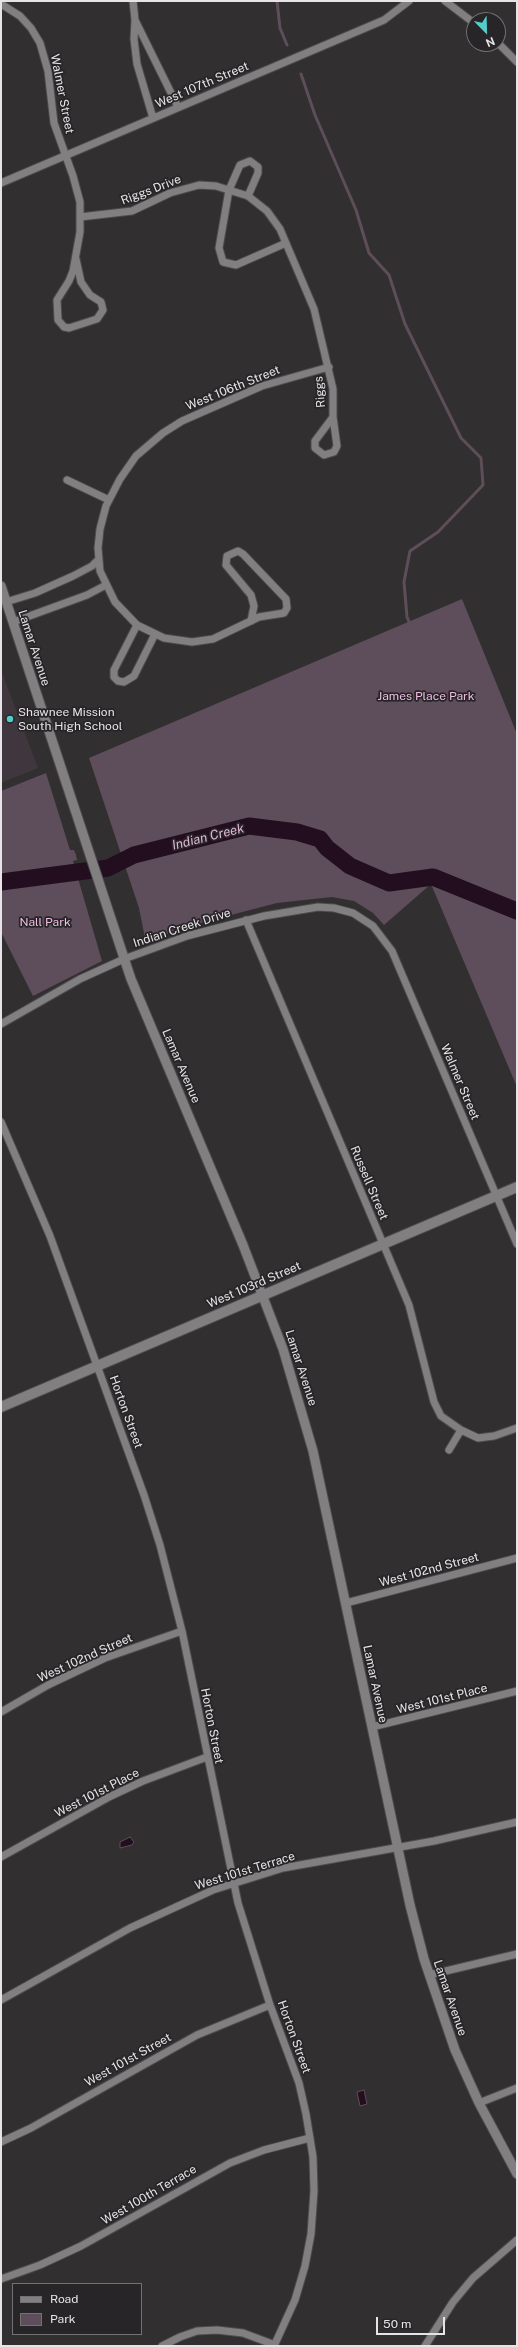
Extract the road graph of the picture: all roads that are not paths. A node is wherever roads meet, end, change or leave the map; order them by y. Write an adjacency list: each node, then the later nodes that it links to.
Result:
1 (133, 1): 6 (street)
2 (409, 1): 9 (street, West 107th Street)
3 (445, 1): 5 (street)
4 (1, 4): 11 (street, Walmer Street)
5 (466, 17)
6 (135, 20): 9 (street); 10 (street)
7 (506, 51): 8 (street)
8 (517, 62)
9 (178, 107): 10 (street, West 107th Street)
10 (153, 118): 11 (street, West 107th Street)
11 (65, 156): 12 (street, West 107th Street); 15 (street, Walmer Street)
12 (1, 183)
13 (229, 190): 14 (street, Riggs Drive); 14 (street); 15 (street, Riggs Drive); 16 (street)
14 (248, 196): 16 (street, Riggs Drive)
15 (80, 217): 17 (street)
16 (286, 243): 18 (street, Riggs Drive)
17 (76, 259): 17 (street)
18 (329, 367): 19 (street, Riggs); 21 (street, West 106th Street)
19 (333, 417): 19 (street, Riggs)
20 (67, 480): 21 (street)
21 (109, 500): 22 (street, West 106th Street)
22 (98, 560): 23 (street, West 106th Street); 25 (street)
23 (106, 585): 27 (street); 28 (street)
24 (1, 586): 25 (street, Lamar Avenue)
25 (6, 602): 27 (street, Lamar Avenue)
26 (251, 621): 26 (street); 29 (street)
27 (13, 622): 32 (street, Lamar Avenue)
28 (137, 625): 29 (street); 29 (street)
29 (155, 634)
30 (246, 920): 31 (street, Indian Creek Drive); 32 (street, Indian Creek Drive); 37 (street, Russell Street)
31 (378, 932): 36 (street, Walmer Street)
32 (124, 959): 33 (street, Indian Creek Drive); 39 (street, Lamar Avenue)
33 (1, 1024)
34 (1, 1122): 40 (street, Horton Street)
35 (517, 1187): 36 (main road, West 103rd Street)
36 (496, 1196): 37 (main road, West 103rd Street); 38 (street, Walmer Street)
37 (383, 1244): 39 (main road, West 103rd Street); 43 (street, Russell Street)
38 (517, 1244)
39 (264, 1296): 40 (main road, West 103rd Street); 46 (street, Lamar Avenue)
40 (98, 1366): 41 (main road, West 103rd Street); 47 (street, Horton Street)
41 (1, 1407)
42 (517, 1428): 43 (street)
43 (461, 1430): 44 (street)
44 (449, 1450)
45 (517, 1558): 46 (street, West 102nd Street)
46 (346, 1603): 50 (street, Lamar Avenue)
47 (182, 1631): 49 (street, West 102nd Street); 51 (street, Horton Street)
48 (517, 1691): 50 (street, West 101st Place)
49 (1, 1712)
50 (372, 1727): 53 (street, Lamar Avenue)
51 (207, 1757): 54 (street, West 101st Place); 55 (street, Horton Street)
52 (517, 1822): 53 (street, West 101st Terrace)
53 (397, 1847): 55 (street, West 101st Terrace); 57 (street, Lamar Avenue)
54 (1, 1857)
55 (233, 1884): 58 (street, West 101st Terrace); 59 (street, Horton Street)
56 (517, 1954): 57 (street)
57 (429, 1975): 61 (street, Lamar Avenue)
58 (1, 2000)
59 (270, 2005): 62 (street, Horton Street); 63 (street, West 101st Street)
60 (517, 2088): 61 (street)
61 (479, 2103): 64 (street, Lamar Avenue)
62 (310, 2138): 66 (street, West 100th Terrace); 68 (street, Horton Street)
63 (1, 2142)
64 (517, 2174)
65 (517, 2240): 69 (street)
66 (1, 2279)
67 (162, 2346): 68 (street)
68 (275, 2346)
69 (425, 2346)

